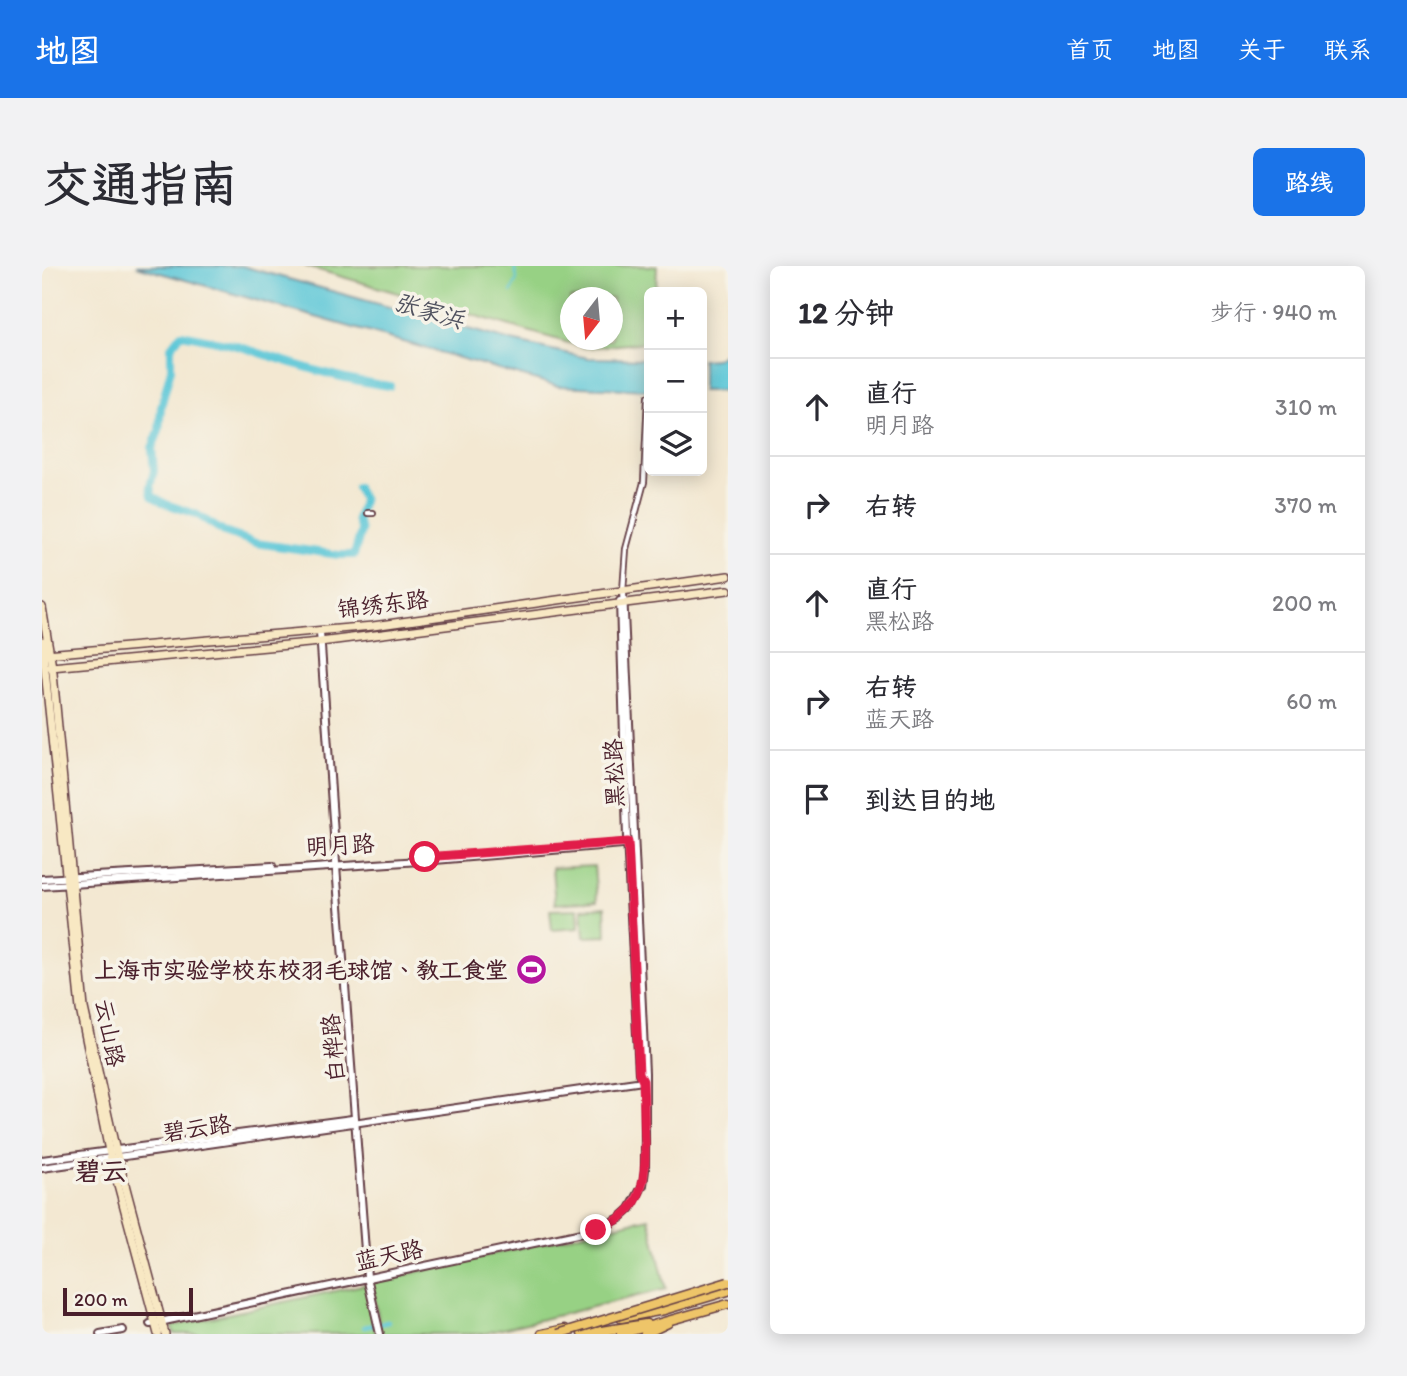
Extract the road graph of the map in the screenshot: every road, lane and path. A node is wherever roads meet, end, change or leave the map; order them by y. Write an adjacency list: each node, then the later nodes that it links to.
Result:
1 (647, 413): 3 (street)
2 (728, 576): 3 (main road, 锦绣东路)
3 (623, 587): 5 (street); 7 (main road, 锦绣东路)
4 (728, 590): 5 (main road, 锦绣东路)
5 (622, 604): 9 (main road, 锦绣东路); 12 (street)
6 (42, 607): 10 (main road, 云山路)
7 (320, 632): 9 (street, 白桦路); 10 (main road, 锦绣东路)
8 (42, 641): 10 (main road, 云山路)
9 (320, 642): 11 (main road, 锦绣东路); 13 (street, 白桦路)
10 (46, 654): 11 (main road, 云山路)
11 (47, 668): 15 (main road, 云山路)
12 (630, 844): 13 (street, 明月路); 17 (street)
13 (336, 864): 15 (street, 明月路); 18 (street, 白桦路)
14 (42, 879): 15 (street, 明月路)
15 (69, 880): 16 (street, 明月路); 19 (main road, 云山路)
16 (42, 886)
17 (643, 1081): 18 (street, 碧云路); 22 (street, 蓝天路)
18 (356, 1122): 19 (street, 碧云路); 22 (street, 白桦路)
19 (113, 1154): 20 (street, 碧云路); 21 (street, 碧云路); 28 (main road, 云山路)
20 (42, 1160)
21 (42, 1168)
22 (367, 1277): 28 (street, 蓝天路); 34 (street, 白桦路)
23 (728, 1281): 26 (main road); 36 (main road, bridge)
24 (728, 1291): 26 (main road)
25 (728, 1304): 27 (main road)
26 (621, 1318): 35 (main road)
27 (677, 1319): 30 (main road); 38 (main road); 39 (main road)
28 (156, 1323): 32 (main road, 云山路); 33 (main road, 云山路)
29 (123, 1330): 31 (street)
30 (587, 1333): 37 (main road)
31 (100, 1334)
32 (159, 1334)
33 (165, 1334)
34 (380, 1334)
35 (542, 1334)
36 (558, 1334)
37 (582, 1334)
38 (621, 1334)
39 (645, 1334)

